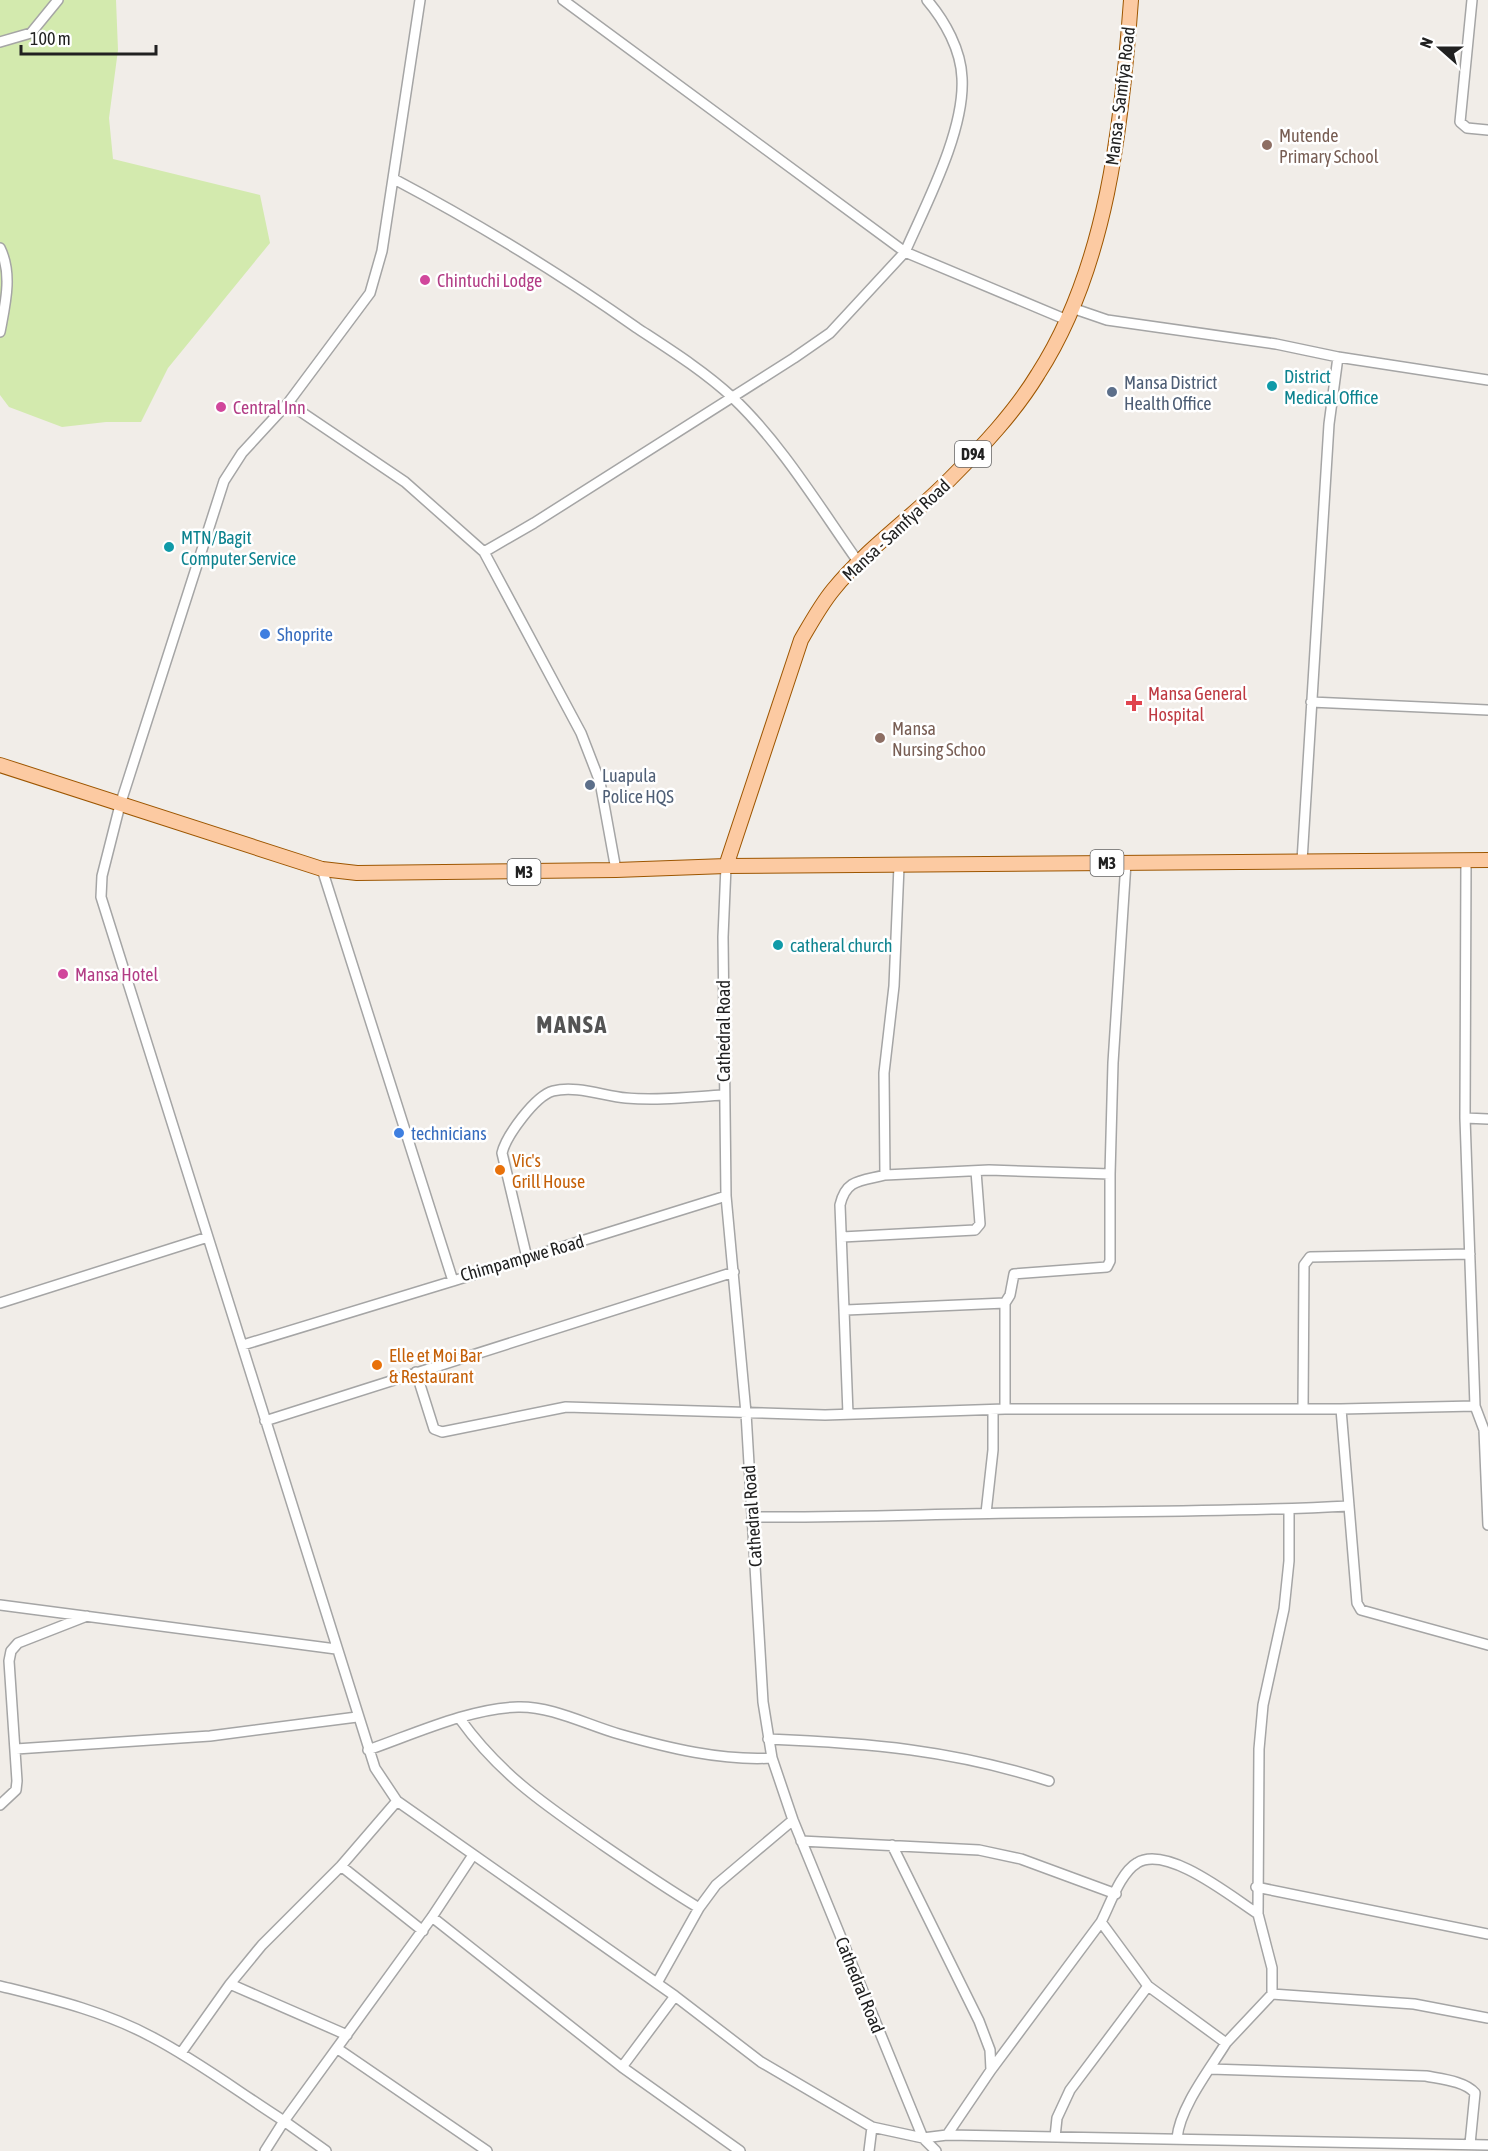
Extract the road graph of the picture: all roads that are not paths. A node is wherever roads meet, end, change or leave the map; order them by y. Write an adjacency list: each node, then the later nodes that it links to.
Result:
1 (58, 0): 7 (street)
2 (420, 0): 9 (street)
3 (562, 0): 11 (street)
4 (927, 0): 11 (street)
5 (1131, 0): 12 (main road, Mansa - Samfya Road / D94)
6 (1472, 0): 8 (street)
7 (0, 42)
8 (1488, 130)
9 (394, 179): 16 (street); 17 (street)
10 (0, 248): 13 (street)
11 (905, 252): 12 (street); 16 (street)
12 (1069, 314): 14 (street); 19 (main road, Mansa - Samfya Road / D94)
13 (0, 332)
14 (1338, 357): 15 (street); 20 (street)
15 (1488, 380)
16 (732, 397): 18 (street); 19 (street)
17 (288, 403): 18 (street); 23 (street)
18 (484, 552): 31 (street)
19 (859, 563): 28 (main road, Mansa - Samfya Road / D94)
20 (1311, 702): 21 (street); 26 (street)
21 (1488, 710)
22 (0, 765): 23 (main road, M3)
23 (120, 805): 30 (main road, M3); 39 (street)
24 (1466, 860): 25 (main road, M3); 26 (main road, M3); 33 (street)
25 (1488, 860)
26 (1302, 861): 27 (main road, M3)
27 (1126, 862): 29 (main road, M3); 36 (street)
28 (726, 866): 29 (main road, M3); 31 (main road, M3); 32 (street, Cathedral Road)
29 (899, 866): 37 (street)
30 (322, 869): 31 (main road, M3); 44 (street, Chimpampwe Road)
31 (616, 870)
32 (723, 1095): 38 (street, Cathedral Road); 42 (street)
33 (1465, 1118): 34 (street); 41 (street)
34 (1488, 1119)
35 (976, 1171): 36 (street); 37 (street); 40 (street)
36 (1110, 1174): 46 (street)
37 (885, 1175): 40 (street)
38 (726, 1196): 42 (street, Chimpampwe Road); 43 (street, Cathedral Road)
39 (208, 1237): 45 (street); 48 (street)
40 (842, 1237): 47 (street)
41 (1470, 1254): 50 (street); 52 (street)
42 (527, 1258): 44 (street, Chimpampwe Road)
43 (734, 1272): 49 (street); 55 (street, Cathedral Road)
44 (453, 1281): 48 (street)
45 (0, 1303)
46 (1005, 1303): 47 (street); 51 (street)
47 (846, 1310): 56 (street)
48 (243, 1345): 57 (street)
49 (416, 1372): 55 (street); 57 (street)
50 (1475, 1406): 53 (street); 58 (street)
51 (1005, 1409): 52 (street); 54 (street)
52 (1303, 1409): 53 (street)
53 (1341, 1409): 59 (street)
54 (993, 1410): 56 (street); 61 (street)
55 (746, 1413): 56 (street); 62 (street, Cathedral Road)
56 (848, 1414)
57 (265, 1421): 67 (street)
58 (1486, 1430): 63 (street)
59 (1349, 1506): 60 (street); 66 (street)
60 (1288, 1509): 61 (street); 82 (street)
61 (986, 1513): 62 (street)
62 (752, 1517): 70 (street, Cathedral Road)
63 (1488, 1525)
64 (0, 1605): 65 (street)
65 (88, 1615): 67 (street); 71 (street)
66 (1488, 1645)
67 (336, 1649): 68 (street)
68 (357, 1717): 71 (street); 72 (street)
69 (460, 1719): 72 (street); 73 (street); 84 (street)
70 (768, 1739): 73 (street, Cathedral Road); 74 (street)
71 (16, 1749): 76 (street)
72 (368, 1750): 75 (street)
73 (772, 1758): 77 (street, Cathedral Road)
74 (1049, 1781)
75 (397, 1801): 80 (street); 81 (street)
76 (0, 1805)
77 (793, 1820): 78 (street, Cathedral Road); 84 (street)
78 (801, 1841): 79 (street); 108 (street, Cathedral Road)
79 (892, 1845): 83 (street); 103 (street)
80 (473, 1855): 86 (street); 91 (street)
81 (341, 1866): 88 (street); 90 (street)
82 (1256, 1887): 85 (street); 89 (street)
83 (1116, 1894): 85 (street); 87 (street)
84 (699, 1908): 91 (street)
85 (1258, 1914): 94 (street)
86 (432, 1917): 88 (street); 101 (street)
87 (1101, 1922): 93 (street); 103 (street)
88 (423, 1931): 97 (street)
89 (1488, 1934)
90 (230, 1983): 97 (street); 100 (street)
91 (657, 1983): 95 (street)
92 (0, 1986): 100 (street)
93 (1148, 1986): 98 (street); 107 (street)
94 (1272, 1994): 96 (street); 98 (street)
95 (675, 1996): 101 (street); 105 (street)
96 (1488, 2018)
97 (347, 2035): 99 (street)
98 (1226, 2043): 102 (street)
99 (338, 2049): 104 (street); 114 (street)
100 (181, 2053): 104 (street)
101 (622, 2067): 115 (street)
102 (1210, 2069): 109 (street); 110 (street)
103 (991, 2070): 106 (street)
104 (284, 2121): 112 (street); 113 (street)
105 (872, 2127): 108 (street); 116 (street)
106 (947, 2135): 107 (street); 108 (street)
107 (1055, 2137): 109 (street)
108 (923, 2138): 117 (street)
109 (1177, 2138): 110 (street)
110 (1470, 2144): 111 (street)
111 (1488, 2145)
112 (265, 2151)
113 (326, 2151)
114 (487, 2151)
115 (740, 2151)
116 (868, 2151)
117 (936, 2151)

